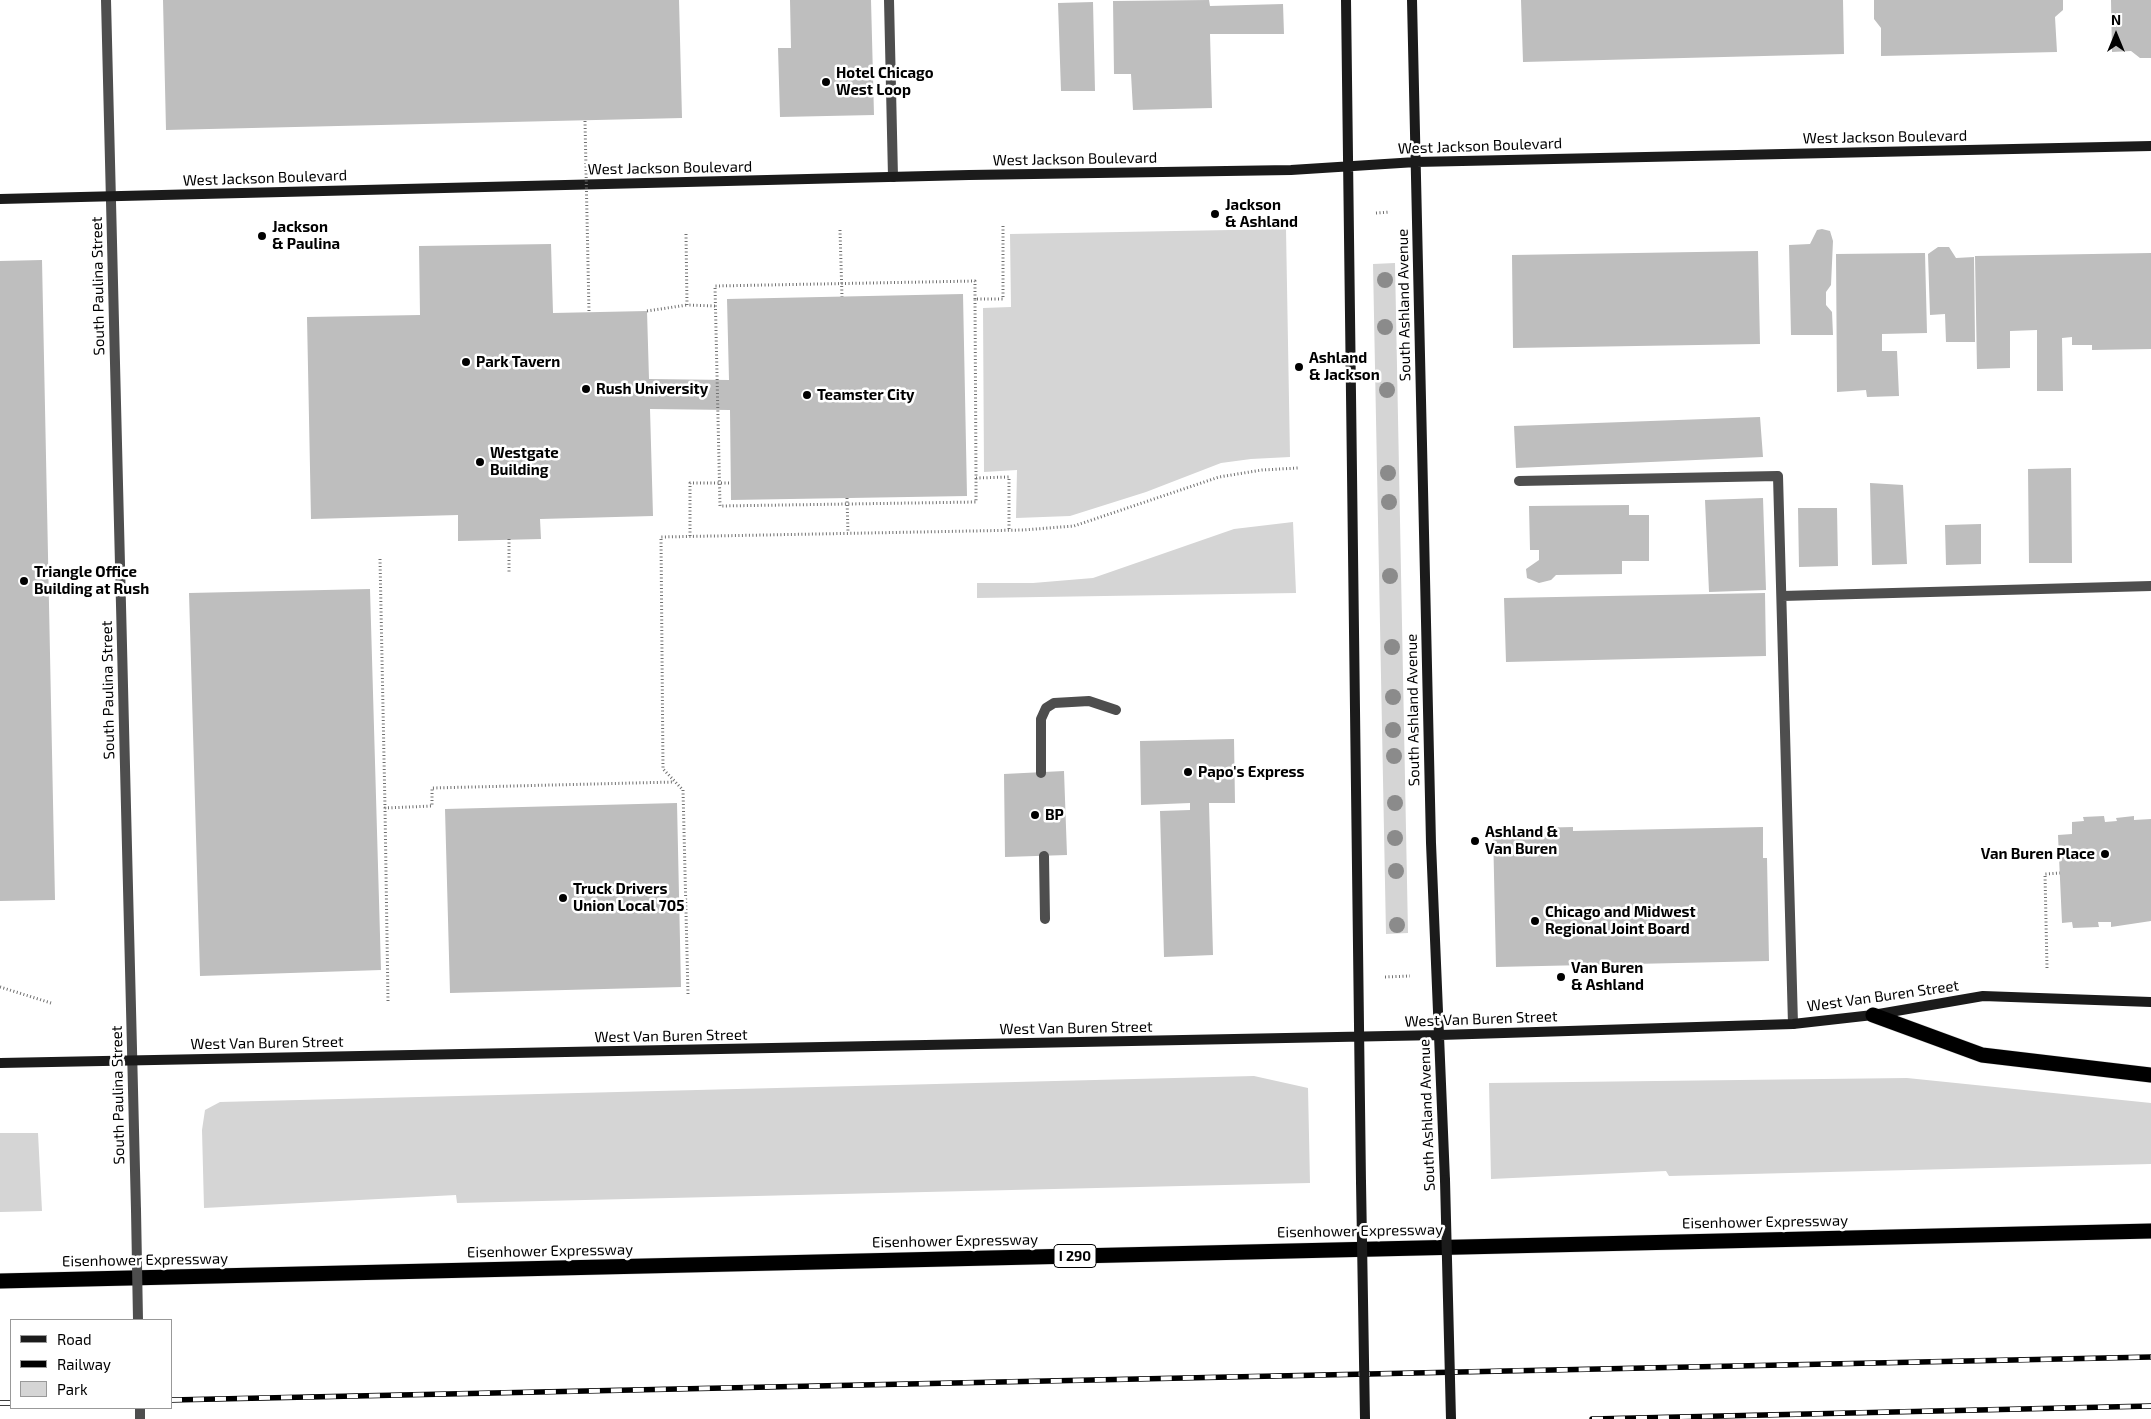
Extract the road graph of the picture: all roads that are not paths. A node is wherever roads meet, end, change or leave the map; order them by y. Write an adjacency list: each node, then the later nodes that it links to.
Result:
1 (106, 0): 9 (street, South Paulina Street)
2 (889, 0): 8 (street)
3 (1346, 0): 7 (street)
4 (1412, 0): 6 (street, South Ashland Avenue)
5 (2151, 146): 6 (street, West Jackson Boulevard)
6 (1416, 162): 7 (street, West Jackson Boulevard); 21 (street, South Ashland Avenue)
7 (1348, 168): 8 (street, West Jackson Boulevard); 22 (street)
8 (893, 178): 9 (street, West Jackson Boulevard)
9 (111, 197): 10 (street, West Jackson Boulevard); 23 (street, South Paulina Street)
10 (0, 199)
11 (1519, 480): 13 (street)
12 (2151, 586): 13 (street)
13 (1782, 596): 20 (street)
14 (1116, 710): 15 (street)
15 (1041, 773)
16 (1044, 856): 17 (street)
17 (1045, 919)
18 (2151, 1002): 19 (street, West Van Buren Street)
19 (1873, 1015): 20 (street, West Van Buren Street); 25 (highway)
20 (1793, 1024): 21 (street, West Van Buren Street)
21 (1440, 1035): 22 (street, West Van Buren Street); 30 (street, South Ashland Avenue, bridge)
22 (1359, 1037): 23 (street, West Van Buren Street); 29 (street, bridge)
23 (132, 1061): 24 (street, West Van Buren Street); 28 (street, South Paulina Street, bridge)
24 (0, 1063)
25 (2151, 1075)
26 (2151, 1231): 27 (highway, Eisenhower Expressway / I 290)
27 (0, 1281)
28 (138, 1319)
29 (1365, 1419)
30 (1451, 1419)

